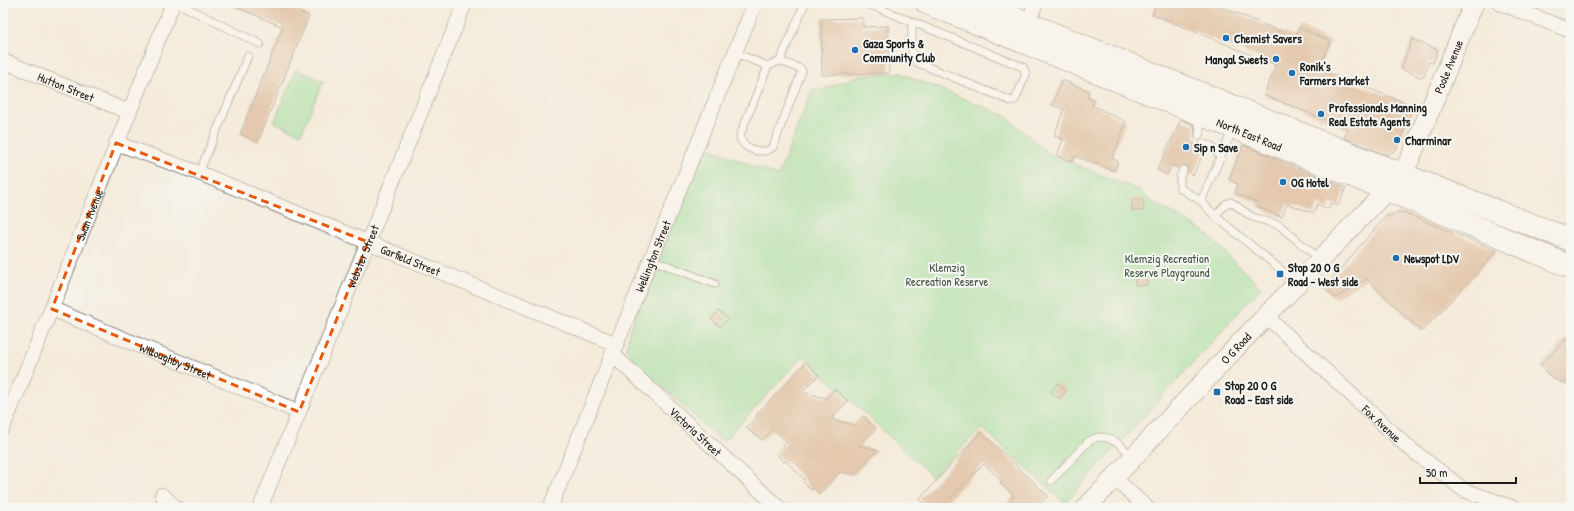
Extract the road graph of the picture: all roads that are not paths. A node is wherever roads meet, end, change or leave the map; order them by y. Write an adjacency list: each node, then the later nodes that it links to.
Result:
1 (173, 3): 22 (street, Swan Avenue)
2 (177, 3): 15 (lane)
3 (465, 3): 35 (street, Webster Street)
4 (755, 3): 16 (street, Wellington Street)
5 (805, 3): 18 (lane)
6 (866, 3): 12 (lane)
7 (927, 3): 14 (highway, North East Road)
8 (977, 3): 14 (highway, North East Road)
9 (1036, 3): 14 (street)
10 (1474, 3): 30 (main road, Poole Avenue)
11 (1500, 3): 13 (street)
12 (912, 22): 12 (lane)
13 (1571, 31)
14 (1024, 32): 21 (highway, North East Road); 30 (highway, North East Road)
15 (260, 44)
16 (735, 53): 20 (lane); 36 (street, Wellington Street)
17 (248, 56): 29 (lane)
18 (780, 61): 20 (lane); 20 (lane)
19 (3, 62): 22 (street, Hutton Street)
20 (768, 66)
21 (1194, 111): 23 (highway, North East Road); 24 (lane)
22 (129, 112): 25 (street, Swan Avenue)
23 (1234, 128): 27 (lane); 31 (highway, North East Road)
24 (1199, 135)
25 (116, 142): 29 (street, Garfield Street); 41 (street, Swan Avenue)
26 (1203, 144): 27 (lane)
27 (1221, 158): 32 (lane)
28 (1182, 170): 32 (lane)
29 (199, 173): 35 (street, Garfield Street)
30 (1402, 174): 31 (highway); 34 (highway, North East Road)
31 (1387, 190): 37 (main road, O G Road); 38 (highway, North East Road)
32 (1201, 200): 33 (lane)
33 (1215, 216): 37 (lane); 40 (lane)
34 (1571, 240)
35 (368, 242): 43 (street, Garfield Street); 44 (street, Webster Street)
36 (650, 259): 39 (lane); 43 (street, Wellington Street)
37 (1320, 261): 40 (main road, O G Road)
38 (1571, 267)
39 (715, 284)
40 (1298, 284): 42 (main road, O G Road)
41 (52, 309): 44 (street, Willoughby Street); 45 (street, Swan Avenue)
42 (1266, 316): 46 (main road, O G Road); 56 (street, Fox Avenue)
43 (614, 349): 52 (street, Wellington Street); 53 (street, Victoria Street)
44 (299, 412): 51 (street, Webster Street)
45 (3, 427)
46 (1133, 456): 47 (main road, O G Road); 48 (lane)
47 (1113, 477): 54 (main road, O G Road); 55 (street)
48 (1051, 482)
49 (162, 495): 50 (street)
50 (176, 508)
51 (260, 508)
52 (550, 508)
53 (780, 508)
54 (1086, 508)
55 (1147, 508)
56 (1514, 508)

